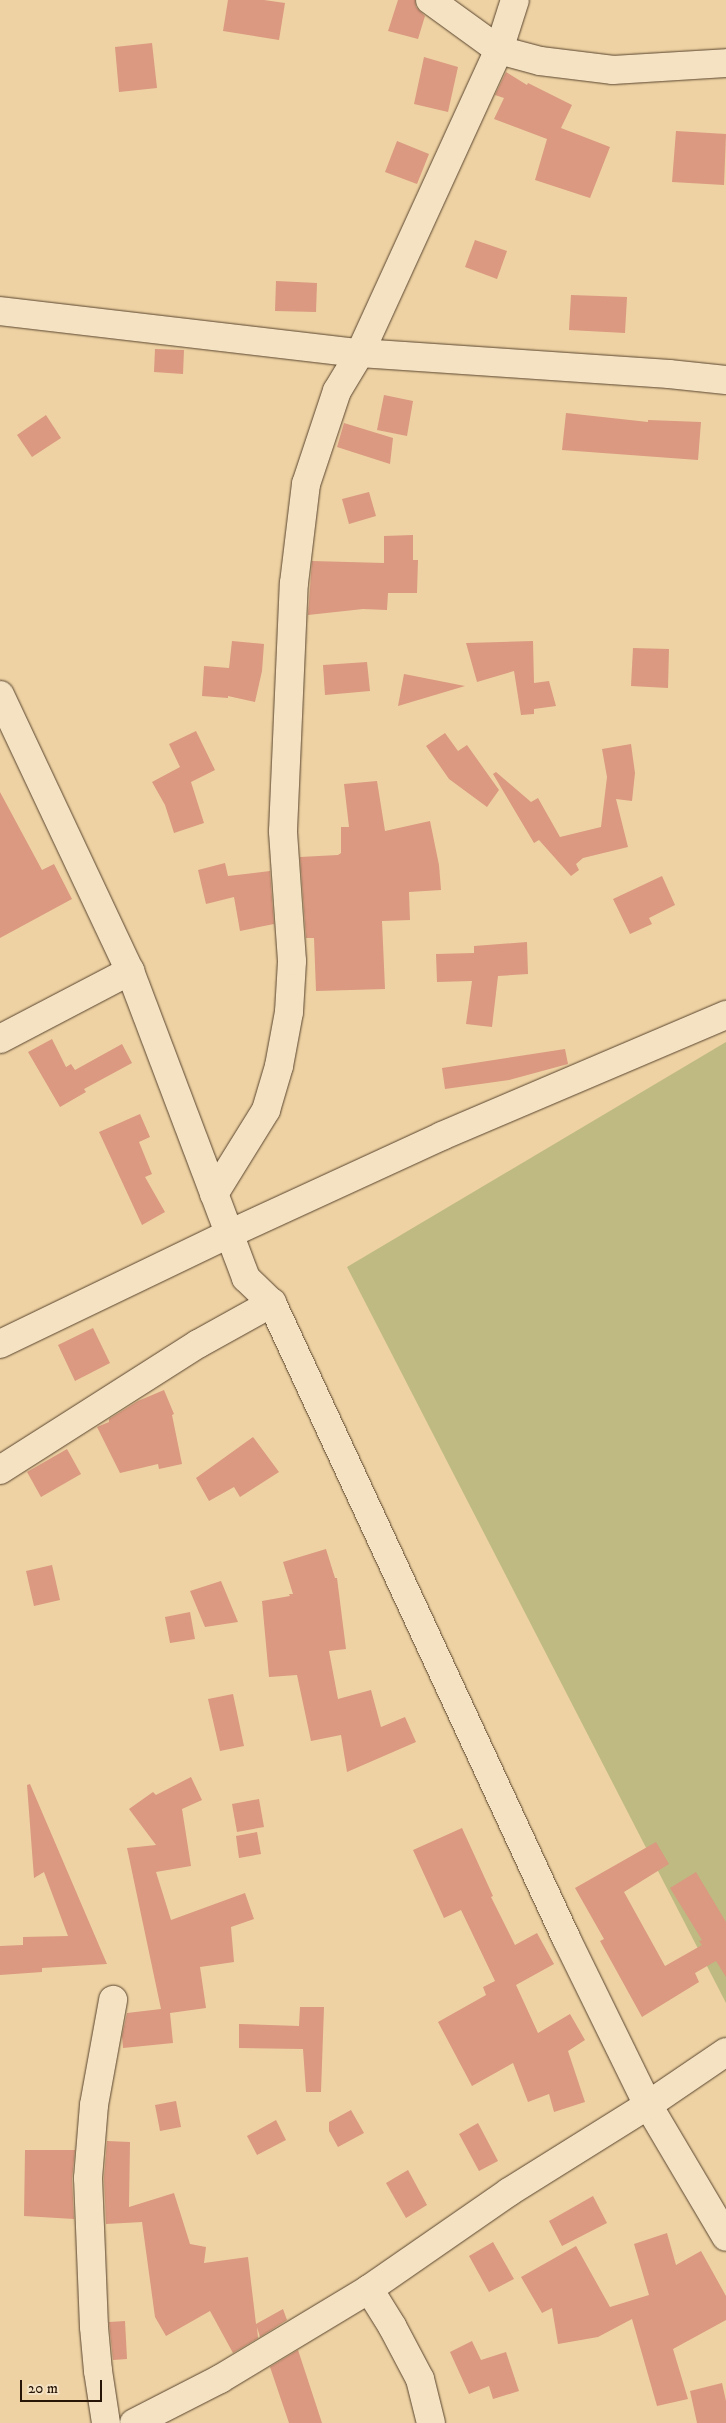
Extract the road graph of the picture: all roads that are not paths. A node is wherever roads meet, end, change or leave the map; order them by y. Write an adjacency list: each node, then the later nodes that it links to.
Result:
1 (430, 0): 3 (street)
2 (514, 0): 3 (street)
3 (499, 50): 4 (street); 6 (street)
4 (726, 62)
5 (0, 311): 6 (street)
6 (360, 353): 7 (street); 12 (street)
7 (726, 380)
8 (0, 695): 9 (street)
9 (130, 971): 11 (street); 12 (street)
10 (726, 1015): 13 (street)
11 (0, 1039)
12 (214, 1194): 13 (street)
13 (229, 1234): 14 (street); 15 (street)
14 (272, 1303): 16 (street); 19 (street)
15 (0, 1344)
16 (0, 1470)
17 (113, 2000): 22 (street)
18 (726, 2052): 19 (street)
19 (648, 2105): 20 (street); 21 (street)
20 (726, 2237)
21 (369, 2289): 23 (street); 24 (street)
22 (106, 2423)
23 (134, 2423)
24 (431, 2423)

